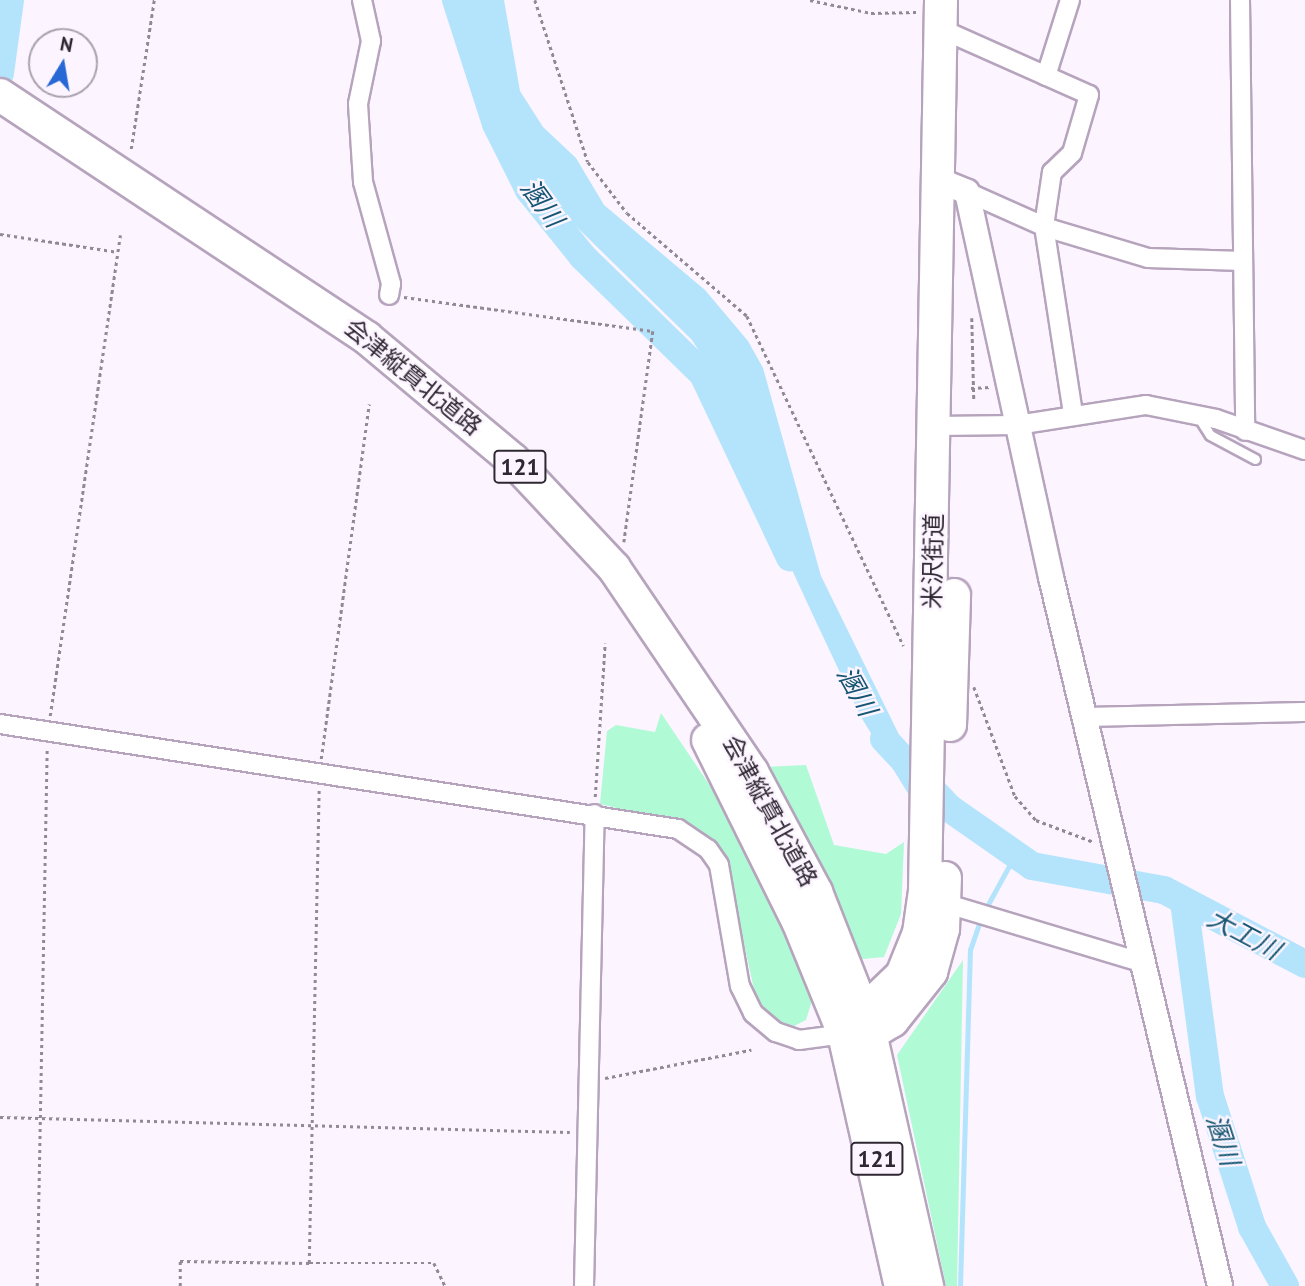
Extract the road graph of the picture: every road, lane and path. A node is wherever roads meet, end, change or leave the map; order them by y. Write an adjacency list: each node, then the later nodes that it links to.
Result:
1 (154, 0): 10 (path)
2 (362, 0): 17 (street)
3 (535, 0): 28 (path)
4 (810, 0): 7 (path)
5 (1070, 0): 8 (street)
6 (1240, 0): 16 (street)
7 (940, 25): 8 (street); 11 (highway, 米沢街道)
8 (1046, 76): 12 (street)
9 (10, 112): 40 (highway, 会津縦貫北道路 / 121)
10 (131, 149)
11 (952, 186): 12 (street); 21 (street); 22 (highway, 米沢街道)
12 (1044, 226): 16 (street); 19 (street)
13 (0, 234): 15 (path)
14 (120, 235): 15 (path)
15 (117, 252): 33 (path)
16 (1243, 261): 23 (street)
17 (389, 295): 26 (path)
18 (369, 404): 35 (path)
19 (1073, 413): 20 (street); 21 (street)
20 (1198, 414): 23 (street); 25 (lane)
21 (1017, 425): 22 (street); 31 (street)
22 (946, 426): 28 (highway, 米沢街道); 34 (highway, 米沢街道)
23 (1245, 431): 24 (street)
24 (1305, 450)
25 (1255, 458)
26 (624, 542)
27 (605, 643): 36 (path)
28 (930, 666): 34 (highway, 米沢街道)
29 (968, 677): 37 (path)
30 (1305, 712): 31 (street)
31 (1084, 717): 37 (street)
32 (0, 724): 33 (street)
33 (47, 731): 35 (street); 44 (path)
34 (939, 746): 38 (highway, 米沢街道)
35 (319, 771): 36 (street); 45 (path)
36 (595, 814): 40 (street); 42 (street)
37 (1116, 846): 39 (street)
38 (937, 896): 39 (street); 40 (highway, 米沢街道)
39 (1141, 962): 54 (street)
40 (859, 1025): 52 (highway, 121); 53 (highway, 121)
41 (751, 1050): 42 (path)
42 (592, 1080): 46 (street)
43 (0, 1117): 44 (path)
44 (41, 1118): 45 (path); 48 (path)
45 (314, 1125): 46 (path); 47 (path)
46 (589, 1132): 51 (street)
47 (309, 1263): 49 (path); 50 (path)
48 (37, 1286)
49 (180, 1286)
50 (445, 1286)
51 (584, 1286)
52 (901, 1286)
53 (927, 1286)
54 (1220, 1286)

